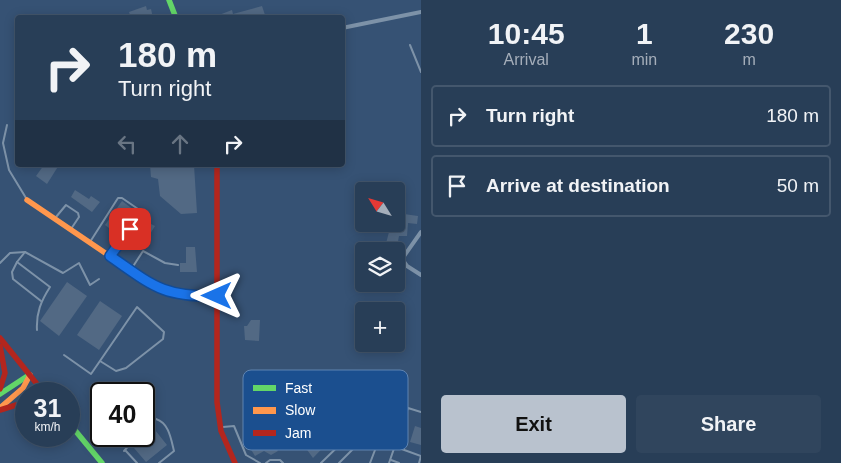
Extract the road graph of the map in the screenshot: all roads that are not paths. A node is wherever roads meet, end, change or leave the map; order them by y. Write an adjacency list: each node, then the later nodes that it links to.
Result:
1 (169, 0): 3 (main road)
2 (421, 12): 4 (street)
3 (175, 15)
4 (345, 27)
5 (410, 45): 6 (lane)
6 (421, 72)
7 (7, 125): 9 (lane)
8 (217, 167): 22 (main road)
9 (27, 200): 10 (main road)
10 (55, 218): 11 (main road); 11 (lane)
11 (71, 228): 13 (main road)
12 (421, 232): 20 (street)
13 (90, 242): 15 (main road); 15 (lane)
14 (25, 252): 16 (lane); 17 (lane); 21 (lane)
15 (110, 256): 19 (main road)
16 (17, 262): 23 (lane); 23 (lane)
17 (0, 263)
18 (178, 265): 19 (lane)
19 (131, 270): 22 (main road)
20 (421, 275)
21 (100, 279)
22 (217, 296): 38 (main road)
23 (41, 301): 24 (lane)
24 (37, 330)
25 (0, 338): 29 (main road)
26 (0, 346): 31 (main road)
27 (64, 355): 28 (lane)
28 (100, 361): 28 (lane)
29 (30, 375): 30 (main road); 32 (main road); 35 (main road)
30 (36, 382)
31 (0, 389)
32 (0, 394)
33 (15, 405): 35 (main road)
34 (408, 408): 36 (lane)
35 (0, 409)
36 (421, 412)
37 (155, 420): 52 (lane)
38 (220, 428): 41 (lane); 53 (main road)
39 (80, 436): 50 (main road)
40 (128, 447): 51 (lane)
41 (243, 448)
42 (244, 450): 54 (lane)
43 (335, 450): 57 (lane)
44 (352, 450): 58 (lane)
45 (375, 450): 59 (lane)
46 (395, 450): 49 (lane)
47 (404, 450): 48 (lane)
48 (421, 456): 61 (lane)
49 (390, 462): 60 (lane)
50 (102, 463)
51 (137, 463)
52 (158, 463)
53 (235, 463)
54 (260, 463)
55 (266, 463): 56 (lane)
56 (283, 463)
57 (321, 463)
58 (339, 463)
59 (370, 463)
60 (399, 463)
61 (418, 463)

